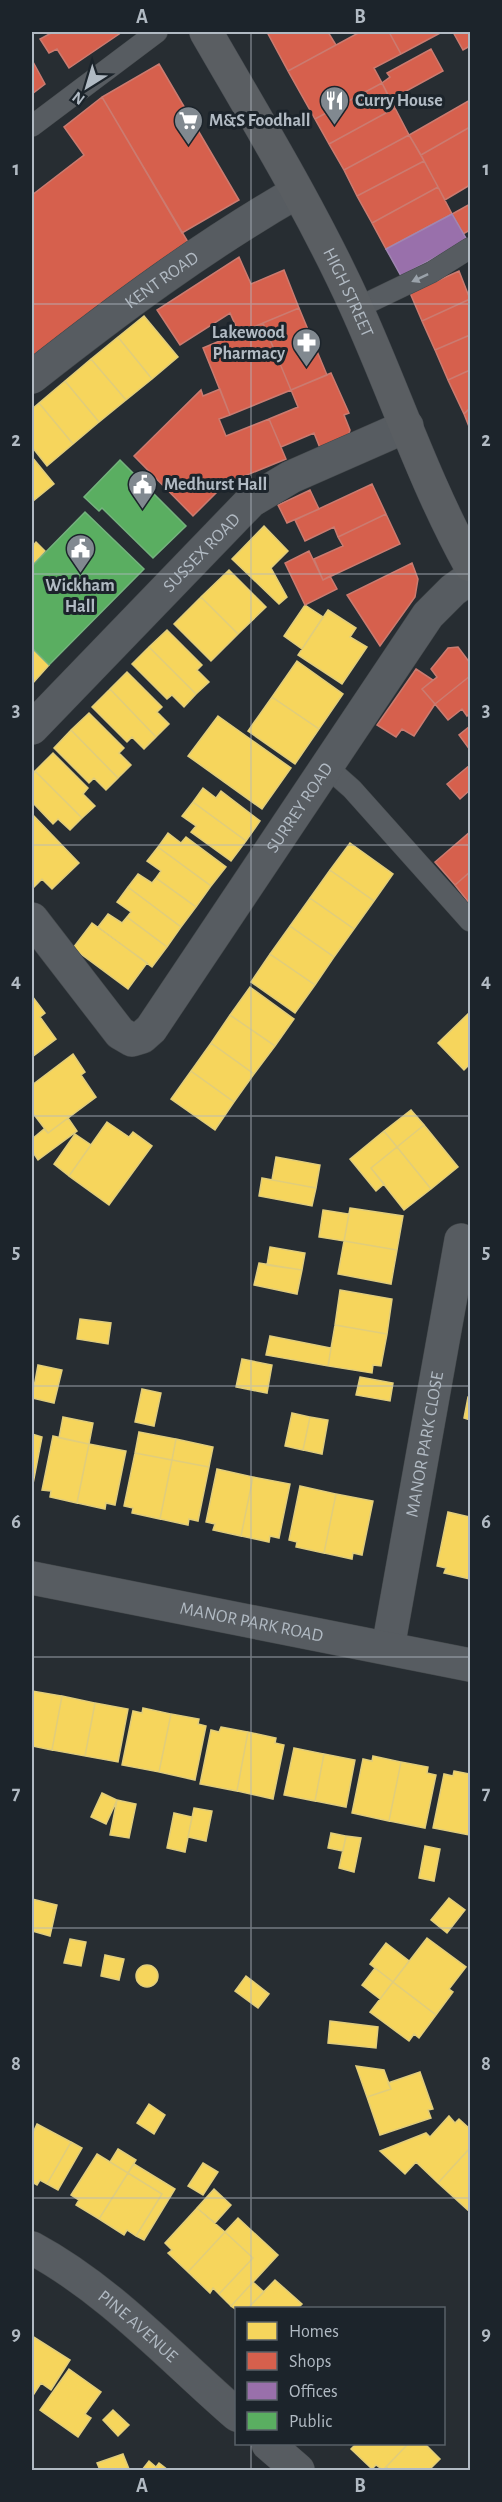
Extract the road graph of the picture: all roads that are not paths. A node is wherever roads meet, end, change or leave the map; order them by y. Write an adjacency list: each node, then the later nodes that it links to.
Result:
1 (157, 32): 3 (lane)
2 (206, 32): 4 (highway, HIGH STREET)
3 (32, 126)
4 (297, 192): 6 (highway, HIGH STREET); 7 (street, KENT ROAD)
5 (471, 249): 6 (lane, one-way to 6)
6 (357, 308): 8 (highway, HIGH STREET)
7 (32, 377)
8 (407, 426): 9 (highway, HIGH STREET); 11 (street, SUSSEX ROAD)
9 (471, 565)
10 (471, 578): 12 (street, SURREY ROAD)
11 (32, 728)
12 (326, 766): 13 (street, SURREY ROAD); 14 (lane)
13 (32, 919)
14 (471, 921)
15 (461, 1240): 17 (street, MANOR PARK CLOSE)
16 (32, 1578): 17 (street, MANOR PARK ROAD)
17 (388, 1648): 18 (street, MANOR PARK ROAD)
18 (471, 1665)
19 (32, 2248): 20 (street, PINE AVENUE)
20 (235, 2413)
21 (269, 2445): 22 (street)
22 (298, 2470)

